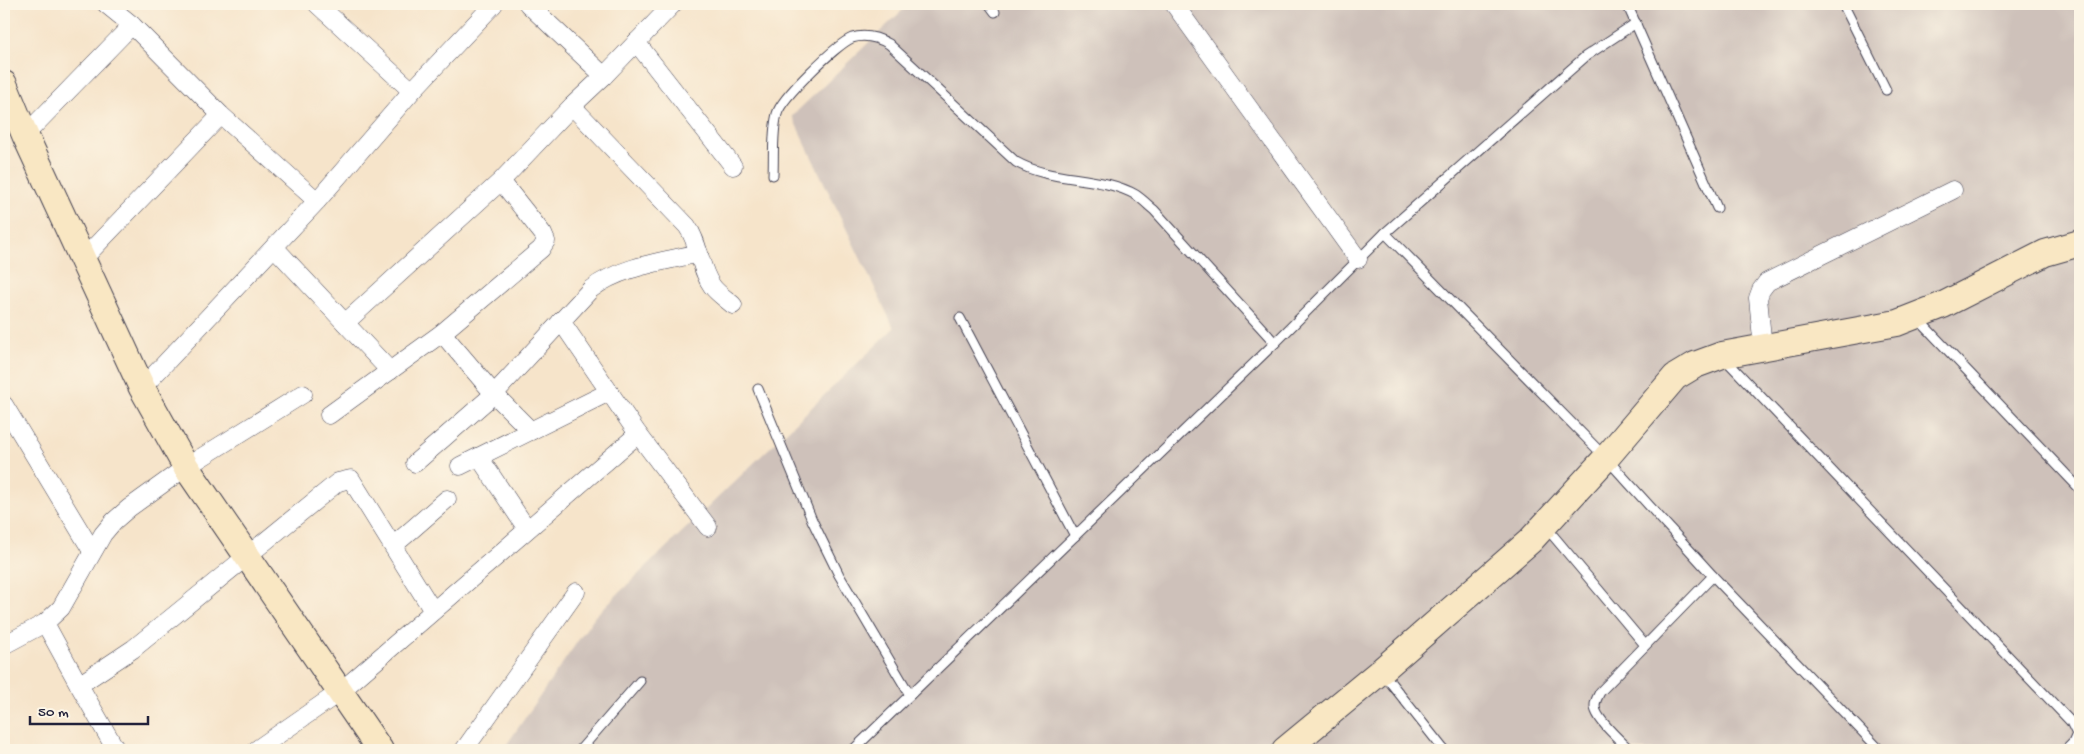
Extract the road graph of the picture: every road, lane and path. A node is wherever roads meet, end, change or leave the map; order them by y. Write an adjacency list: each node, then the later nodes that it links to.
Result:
1 (317, 4): 17 (street)
2 (494, 4): 17 (street)
3 (528, 4): 14 (street)
4 (673, 4): 13 (street)
5 (989, 4): 10 (lane)
6 (1174, 4): 32 (street)
7 (1628, 4): 11 (lane)
8 (1843, 4): 16 (lane)
9 (113, 6): 12 (street)
10 (995, 12)
11 (1636, 23): 26 (lane); 27 (lane)
12 (132, 25): 19 (street); 20 (street)
13 (636, 42): 14 (street); 21 (street)
14 (604, 76): 18 (street)
15 (5, 88): 20 (street)
16 (1886, 90)
17 (412, 91): 25 (street)
18 (572, 106): 23 (street); 30 (street)
19 (221, 115): 25 (street); 31 (street)
20 (25, 135): 31 (street)
21 (733, 166)
22 (773, 175): 39 (lane)
23 (501, 181): 37 (street); 38 (street)
24 (1953, 190): 40 (street)
25 (317, 201): 29 (street)
26 (1717, 208)
27 (1385, 233): 32 (lane); 53 (lane)
28 (2080, 243): 34 (street)
29 (274, 247): 37 (street); 43 (street)
30 (699, 252): 33 (street); 36 (street)
31 (84, 259): 43 (street)
32 (1358, 259): 39 (lane)
33 (733, 305)
34 (1916, 317): 40 (street); 57 (lane)
35 (960, 318): 62 (lane)
36 (562, 321): 45 (street); 47 (street)
37 (345, 323): 42 (street)
38 (442, 333): 42 (street); 47 (street)
39 (1276, 343): 62 (lane)
40 (1763, 348): 41 (street)
41 (1722, 355): 53 (street); 87 (lane)
42 (390, 371): 49 (street)
43 (142, 388): 56 (street)
44 (758, 389): 76 (lane)
45 (609, 392): 50 (street); 51 (street)
46 (304, 394): 56 (street)
47 (494, 394): 50 (street); 54 (street)
48 (4, 405): 64 (street)
49 (328, 415)
50 (531, 431): 52 (street)
51 (638, 434): 60 (street); 61 (street)
52 (479, 457): 55 (street); 61 (street)
53 (1606, 458): 59 (street); 66 (lane)
54 (415, 463)
55 (460, 466)
56 (186, 467): 64 (street); 65 (street)
57 (2080, 489)
58 (447, 499): 63 (street)
59 (1545, 526): 71 (lane); 72 (street)
60 (708, 527)
61 (528, 529): 68 (street)
62 (1075, 536): 76 (lane)
63 (393, 546): 65 (street); 68 (street)
64 (92, 550): 69 (street)
65 (246, 557): 74 (street); 75 (street)
66 (1713, 576): 71 (lane); 86 (lane)
67 (576, 592): 80 (street)
68 (433, 611): 75 (street)
69 (45, 624): 70 (street); 74 (street)
70 (4, 645)
71 (1645, 645): 85 (lane)
72 (1381, 671): 83 (street); 84 (lane)
73 (640, 681): 81 (lane)
74 (79, 686): 77 (street)
75 (341, 691): 78 (street); 79 (street)
76 (910, 695): 82 (lane)
77 (116, 750)
78 (256, 750)
79 (380, 750)
80 (464, 750)
81 (580, 750)
82 (853, 750)
83 (1285, 750)
84 (1444, 750)
85 (1630, 750)
86 (1880, 750)
87 (2066, 750)

